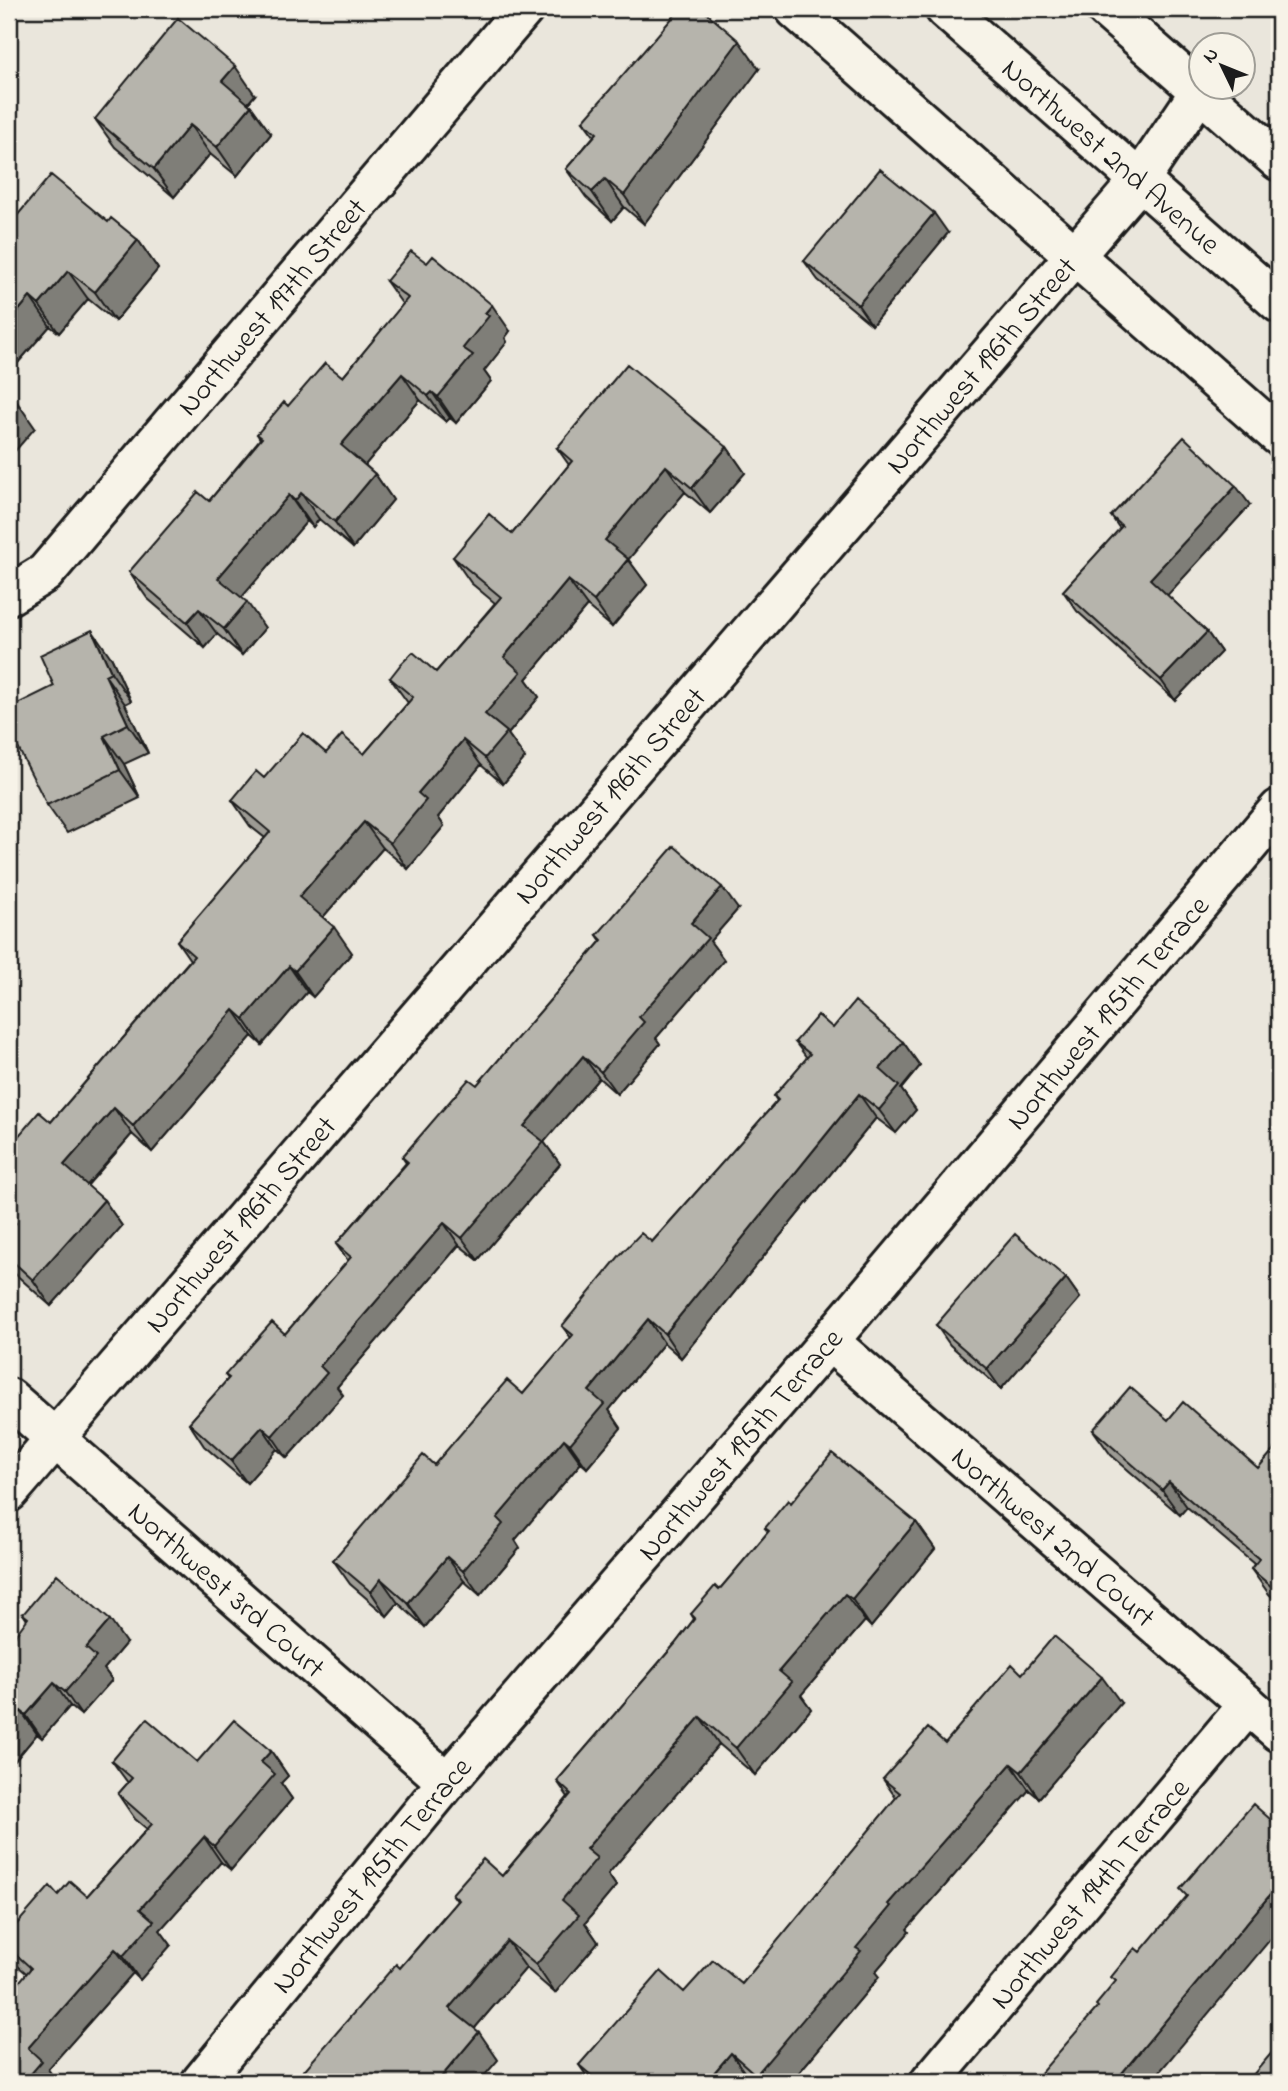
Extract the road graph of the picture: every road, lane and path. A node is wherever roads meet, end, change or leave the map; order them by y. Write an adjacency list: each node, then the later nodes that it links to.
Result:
1 (524, 9): 13 (street, Northwest 197th Street)
2 (795, 9): 10 (street)
3 (945, 9): 9 (street, Northwest 2nd Avenue)
4 (1106, 9): 5 (street)
5 (1186, 79)
6 (1192, 102): 9 (street, Northwest 196th Street)
7 (1212, 102): 8 (street)
8 (1279, 161)
9 (1139, 180): 10 (street, Northwest 196th Street); 11 (street, Northwest 2nd Avenue)
10 (1074, 254): 12 (street); 17 (street, Northwest 196th Street)
11 (1279, 303)
12 (1279, 436)
13 (9, 595)
14 (1279, 809): 15 (street, Northwest 195th Terrace)
15 (829, 1341): 19 (street, Northwest 2nd Court); 21 (street, Northwest 195th Terrace)
16 (9, 1398): 17 (street, Northwest 3rd Court)
17 (55, 1439): 18 (street, Northwest 196th Street); 21 (street, Northwest 3rd Court)
18 (9, 1492)
19 (1248, 1705): 20 (street, Northwest 2nd Court); 23 (street, Northwest 194th Terrace)
20 (1279, 1732)
21 (446, 1782): 22 (street, Northwest 195th Terrace)
22 (201, 2082)
23 (930, 2082)

